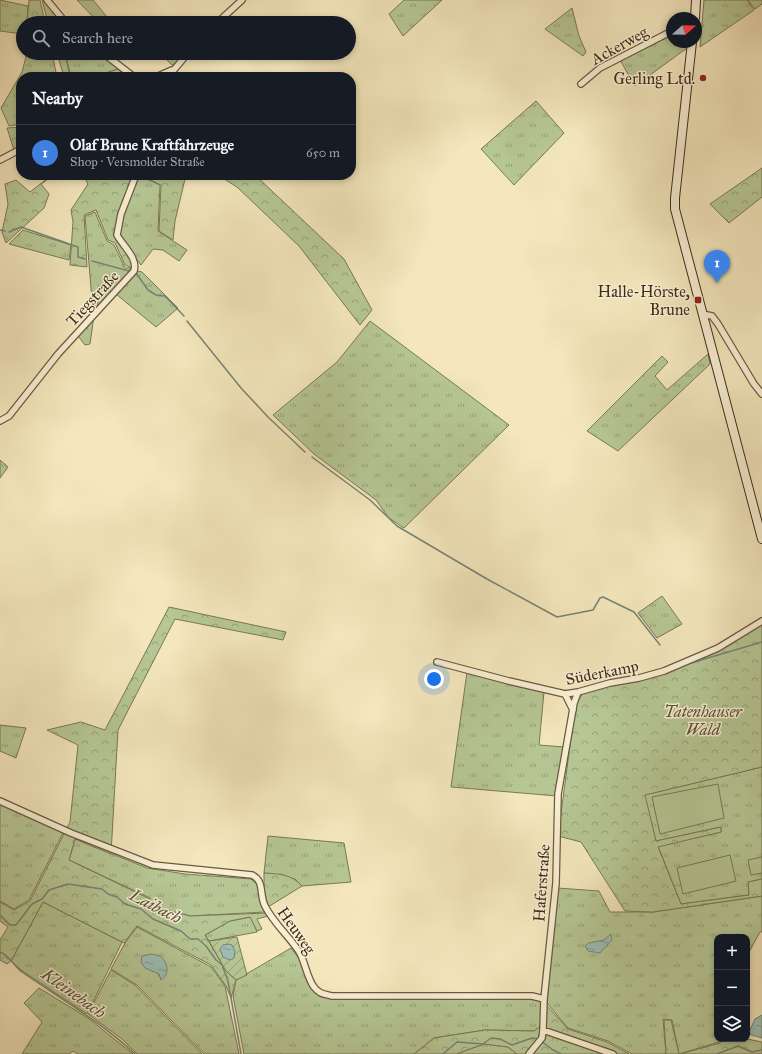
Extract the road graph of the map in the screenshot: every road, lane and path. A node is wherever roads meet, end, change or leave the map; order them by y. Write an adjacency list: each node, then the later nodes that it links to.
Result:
1 (47, 0): 5 (street)
2 (242, 0): 6 (street)
3 (696, 0): 4 (main road)
4 (695, 12)
5 (60, 16)
6 (225, 16)
7 (666, 34): 15 (street, Ackerweg)
8 (691, 48): 19 (main road)
9 (112, 60): 12 (street)
10 (182, 60): 11 (street)
11 (174, 69): 13 (street); 14 (street)
12 (128, 72)
13 (167, 72)
14 (172, 72)
15 (581, 84)
16 (16, 152): 17 (street)
17 (0, 160)
18 (134, 180): 21 (street, Tiegstraße)
19 (702, 314): 20 (street); 22 (main road)
20 (762, 394)
21 (0, 421)
22 (762, 538)
23 (762, 621): 25 (street, Süderkamp)
24 (437, 662): 26 (street, Süderkamp)
25 (578, 692): 26 (street, Süderkamp); 27 (street, Haferstraße)
26 (565, 694): 27 (street)
27 (573, 710): 29 (street, Haferstraße)
28 (0, 801): 29 (street, Heuweg)
29 (544, 999): 30 (street, Haferstraße)
30 (544, 1030): 31 (street, Haferstraße); 32 (street)
31 (529, 1054)
32 (613, 1054)

